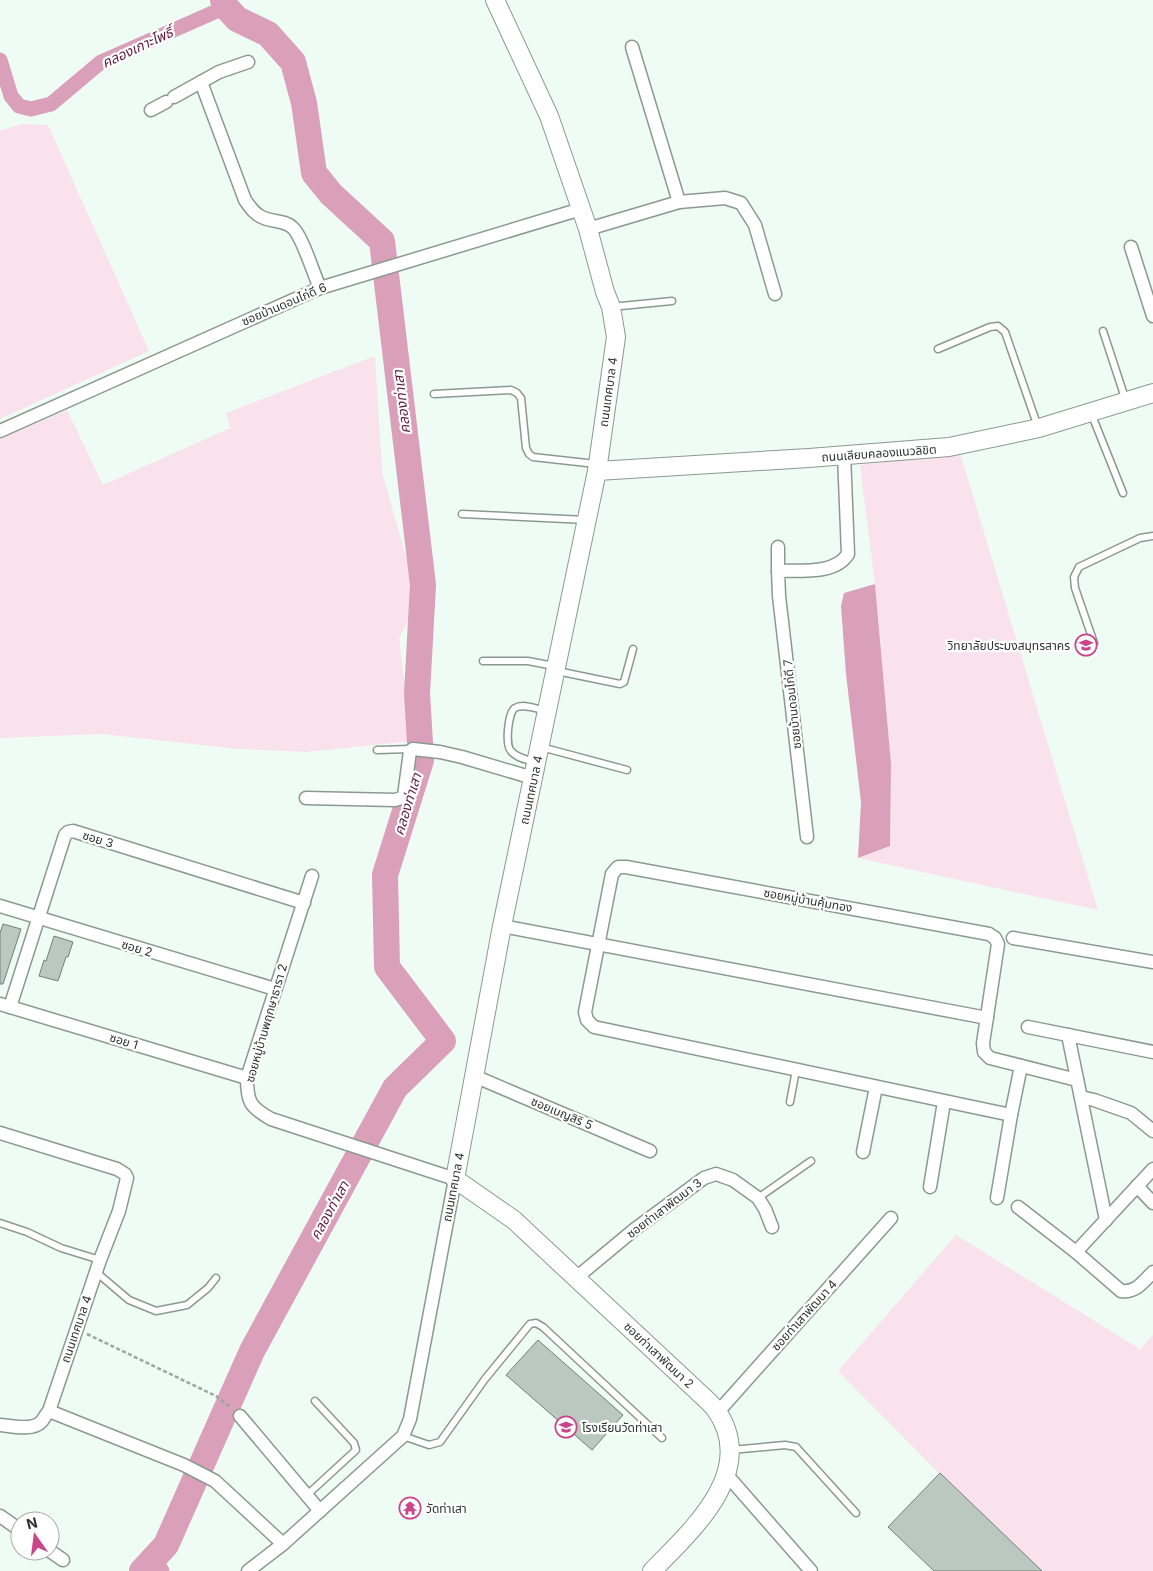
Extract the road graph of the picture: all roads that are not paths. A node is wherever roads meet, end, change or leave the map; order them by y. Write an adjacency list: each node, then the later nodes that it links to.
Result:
1 (495, 0): 7 (street, ถนนเทศบาล 4)
2 (632, 47): 6 (street)
3 (248, 62): 4 (street)
4 (201, 82): 5 (street); 10 (street)
5 (151, 110)
6 (679, 202): 8 (street); 11 (street)
7 (580, 209): 8 (street, ถนนเทศบาล 4); 10 (street, ซอยบ้านดอนไก่ดี 6)
8 (588, 229): 13 (street, ถนนเทศบาล 4)
9 (1130, 247): 14 (street)
10 (320, 288): 22 (street, ซอยบ้านดอนไก่ดี 6)
11 (775, 294)
12 (672, 302): 13 (lane)
13 (611, 308): 24 (street, ถนนเทศบาล 4)
14 (1153, 316)
15 (1103, 331): 19 (lane)
16 (938, 349): 21 (lane)
17 (1153, 393): 19 (street, ถนนเลียบคลองแนวลิขิต)
18 (434, 394): 24 (lane)
19 (1126, 401): 20 (street, ถนนเลียบคลองแนวลิขิต)
20 (1090, 412): 21 (street, ถนนเลียบคลองแนวลิขิต); 25 (lane)
21 (1039, 428): 23 (street, ถนนเลียบคลองแนวลิขิต)
22 (0, 431)
23 (844, 455): 24 (street, ถนนเลียบคลองแนวลิขิต); 30 (street)
24 (598, 468): 27 (street, ถนนเทศบาล 4)
25 (1123, 493)
26 (462, 514): 27 (lane)
27 (587, 520): 34 (street, ถนนเทศบาล 4)
28 (1153, 536): 31 (lane)
29 (778, 547): 30 (street, ซอยบ้านดอนไก่ดี 7)
30 (778, 571): 41 (street, ซอยบ้านดอนไก่ดี 7)
31 (1094, 643)
32 (633, 649): 34 (lane)
33 (483, 662): 34 (lane)
34 (556, 668): 35 (street, ถนนเทศบาล 4)
35 (547, 711): 38 (street, ถนนเทศบาล 4); 38 (lane)
36 (413, 749): 37 (lane); 38 (street); 40 (street)
37 (377, 750)
38 (537, 763): 39 (lane); 46 (street, ถนนเทศบาล 4)
39 (627, 770)
40 (306, 798)
41 (807, 836)
42 (312, 876): 43 (street, ซอยหมู่บ้านพฤกษาธารา 2)
43 (304, 903): 45 (street, ซอย 3); 50 (street, ซอยหมู่บ้านพฤกษาธารา 2)
44 (0, 906): 45 (street, ซอย 2)
45 (38, 918): 50 (street, ซอย 2); 51 (street, ซอย 3)
46 (502, 926): 48 (street); 58 (street, ถนนเทศบาล 4)
47 (1013, 938): 49 (street)
48 (599, 944): 52 (street); 52 (street, ซอยหมู่บ้านคุ้มทอง); 57 (street, ซอยหมู่บ้านคุ้มทอง)
49 (1153, 962)
50 (275, 989): 59 (street, ซอยหมู่บ้านพฤกษาธารา 2)
51 (5, 1005): 59 (street, ซอย 1)
52 (986, 1018): 56 (street, ซอยหมู่บ้านคุ้มทอง)
53 (1028, 1027): 54 (street)
54 (1068, 1035): 55 (street); 60 (street)
55 (1153, 1052)
56 (1021, 1066): 60 (street, ซอยหมู่บ้านคุ้มทอง); 65 (street)
57 (796, 1070): 61 (street, ซอยหมู่บ้านคุ้มทอง); 63 (lane)
58 (474, 1076): 68 (street, ซอยเบญสิริ 5); 72 (street, ถนนเทศบาล 4)
59 (247, 1078): 72 (street, ซอยหมู่บ้านพฤกษาธารา 2)
60 (1078, 1080): 62 (street)
61 (876, 1087): 64 (street, ซอยหมู่บ้านคุ้มทอง); 69 (street)
62 (1081, 1098): 66 (street); 80 (street)
63 (790, 1102)
64 (944, 1102): 65 (street, ซอยหมู่บ้านคุ้มทอง); 74 (street)
65 (1011, 1115): 76 (street)
66 (1153, 1131)
67 (0, 1133): 84 (street, ถนนเทศบาล 4)
68 (650, 1151)
69 (863, 1152)
70 (811, 1161): 75 (lane)
71 (1153, 1169): 73 (street)
72 (455, 1179): 87 (street, ซอยท่าเสาพัฒนา 2); 93 (street, ถนนเทศบาล 4)
73 (1137, 1186): 77 (street); 80 (street)
74 (930, 1187)
75 (758, 1198): 82 (street, ซอยท่าเสาพัฒนา 3); 87 (street, ซอยท่าเสาพัฒนา 3)
76 (997, 1198)
77 (1153, 1203)
78 (1018, 1207): 83 (street)
79 (891, 1218): 90 (street, ซอยท่าเสาพัฒนา 4)
80 (1106, 1220): 83 (street)
81 (0, 1223): 84 (lane)
82 (772, 1227)
83 (1076, 1252): 85 (street)
84 (98, 1266): 86 (lane); 89 (street, ถนนเทศบาล 4)
85 (1153, 1272)
86 (216, 1278)
87 (576, 1278): 90 (street, ซอยท่าเสาพัฒนา 2)
88 (315, 1401): 97 (lane)
89 (49, 1411): 92 (street, ถนนเทศบาล 4); 100 (street)
90 (717, 1412): 95 (street, ซอยท่าเสาพัฒนา 2)
91 (240, 1416): 97 (street)
92 (0, 1425)
93 (403, 1436): 94 (lane); 98 (street, ถนนเทศบาล 4)
94 (662, 1438)
95 (730, 1450): 96 (street, ซอยท่าเสาพัฒนา 2); 99 (lane)
96 (726, 1474): 103 (street, ซอยท่าเสาพัฒนา 2); 105 (street)
97 (307, 1496): 98 (street)
98 (320, 1511): 100 (street, ถนนเทศบาล 4)
99 (856, 1513)
100 (283, 1544): 104 (street, ถนนเทศบาล 4)
101 (60, 1558): 102 (street)
102 (63, 1560)
103 (659, 1569)
104 (248, 1571)
105 (811, 1571)

